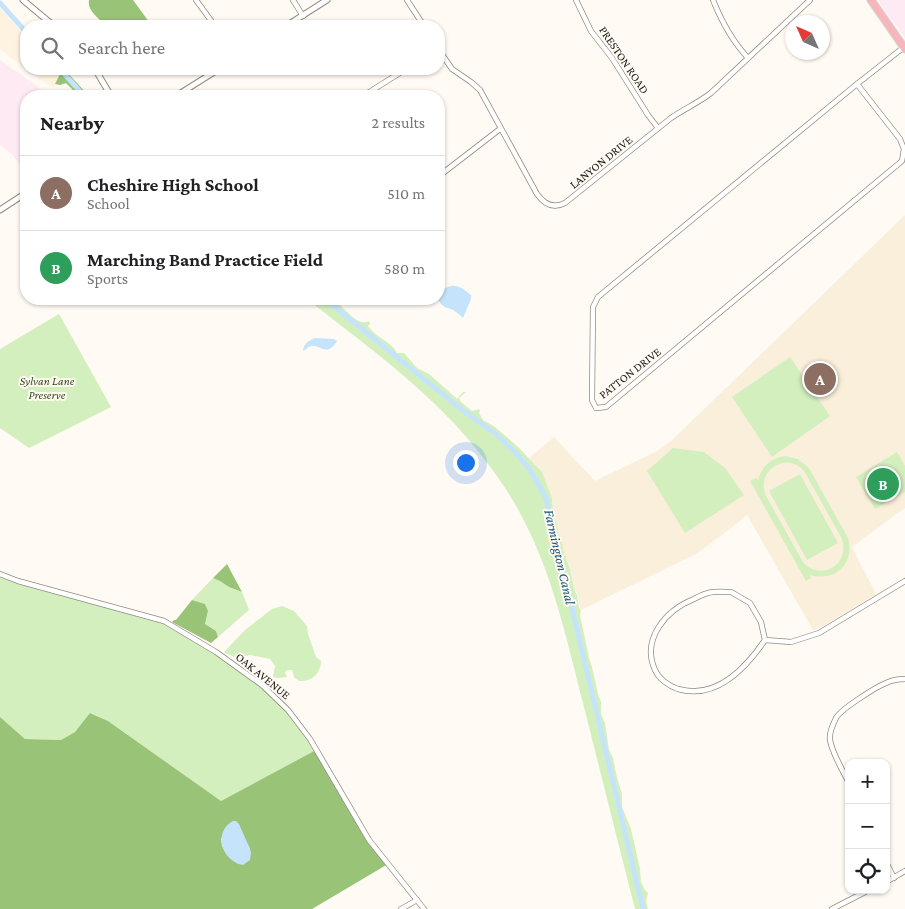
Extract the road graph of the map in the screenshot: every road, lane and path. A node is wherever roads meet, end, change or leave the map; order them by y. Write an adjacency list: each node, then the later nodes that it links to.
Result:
1 (23, 0): 11 (street)
2 (196, 0): 12 (street)
3 (293, 0): 10 (street)
4 (327, 0): 10 (street)
5 (407, 0): 14 (street)
6 (576, 0): 26 (street, PRESTON ROAD)
7 (713, 0): 16 (street)
8 (810, 0): 16 (street, LANYON DRIVE)
9 (871, 0): 15 (highway)
10 (303, 16): 13 (street)
11 (47, 20)
12 (211, 20)
13 (296, 20)
14 (420, 20)
15 (904, 48): 21 (street, PATTON DRIVE)
16 (748, 58): 26 (street, LANYON DRIVE)
17 (445, 59): 25 (street, LANYON DRIVE)
18 (99, 75): 22 (street)
19 (211, 75): 23 (street)
20 (397, 75): 24 (street)
21 (857, 84): 21 (street, PATTON DRIVE)
22 (107, 90)
23 (190, 90)
24 (373, 90)
25 (500, 128): 26 (street, LANYON DRIVE); 27 (street)
26 (658, 128)
27 (445, 171)
28 (20, 197): 29 (street)
29 (0, 210)
30 (0, 574): 40 (street, OAK AVENUE)
31 (905, 582): 32 (street)
32 (765, 640): 32 (street)
33 (905, 679): 34 (street)
34 (845, 774)
35 (890, 870): 37 (street)
36 (905, 871): 37 (street)
37 (894, 878): 38 (street)
38 (890, 880)
39 (861, 894): 43 (street)
40 (417, 900): 41 (street); 42 (street, OAK AVENUE)
41 (402, 909)
42 (424, 909)
43 (832, 909)

